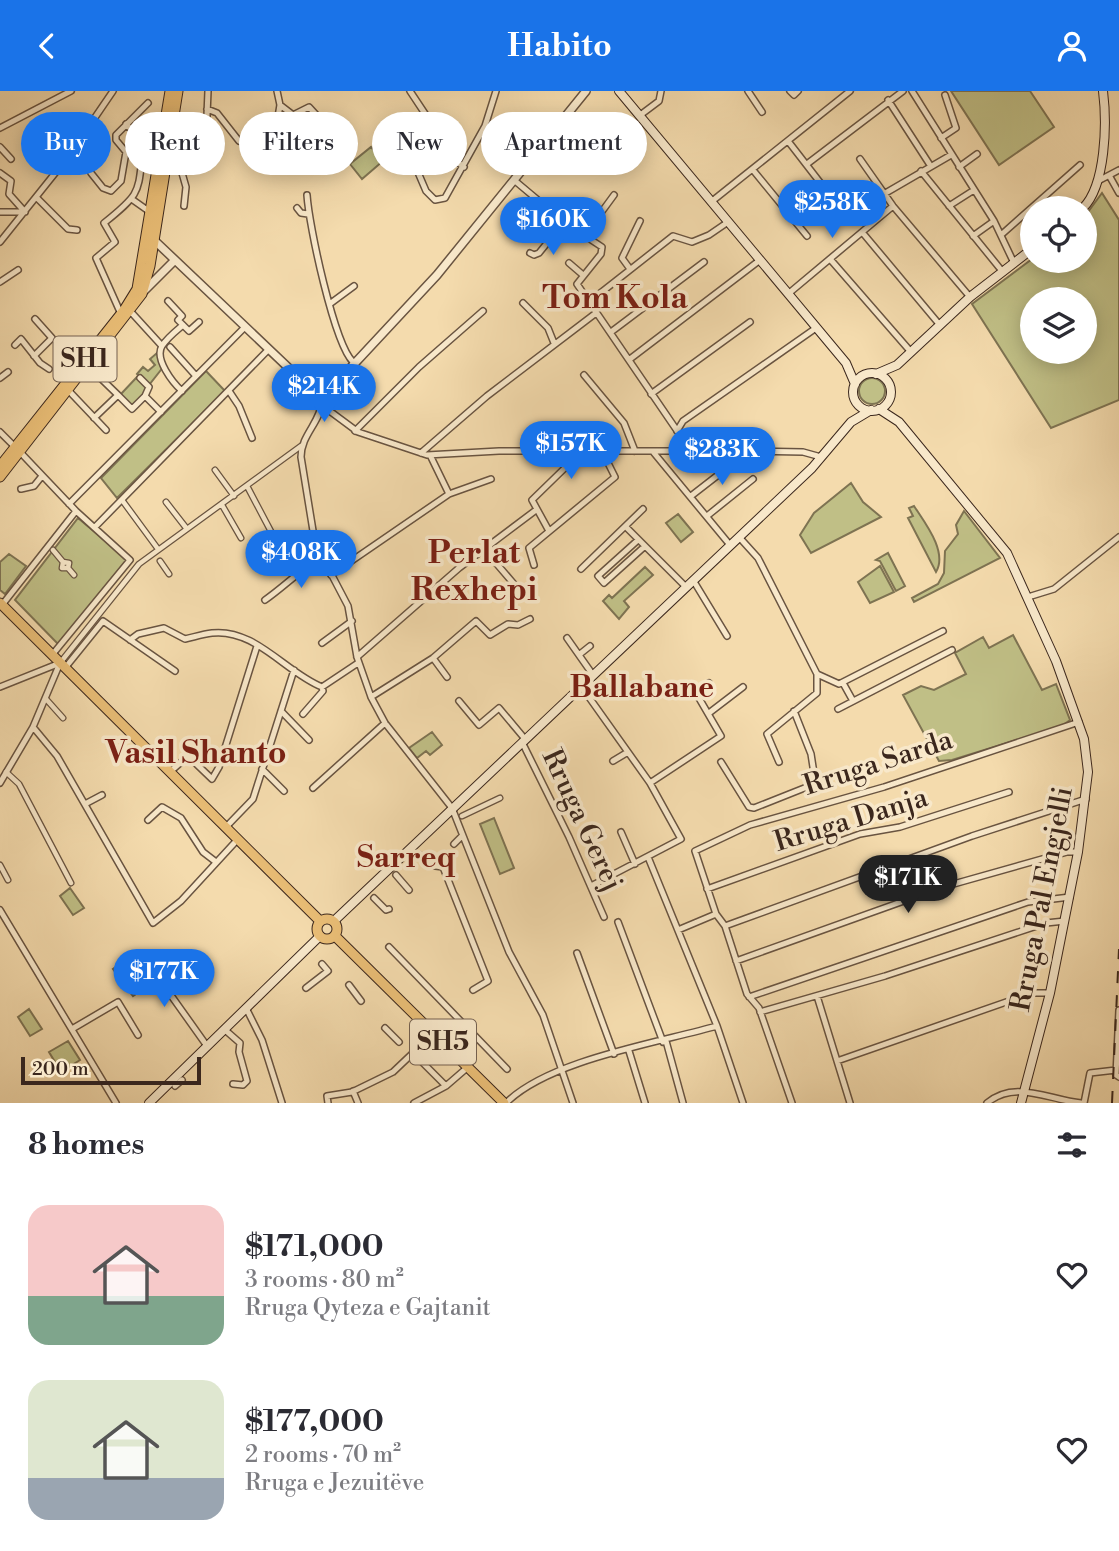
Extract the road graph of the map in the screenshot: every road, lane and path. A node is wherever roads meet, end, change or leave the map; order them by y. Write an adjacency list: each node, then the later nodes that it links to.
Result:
1 (71, 91): 40 (street)
2 (113, 91): 79 (street)
3 (170, 91): 26 (main road, SH1)
4 (177, 91): 27 (main road, SH1)
5 (208, 91): 23 (street)
6 (277, 91): 22 (street)
7 (410, 91): 33 (street)
8 (496, 91): 34 (street)
9 (586, 91): 35 (street)
10 (619, 91): 36 (main road)
11 (748, 91): 24 (street)
12 (790, 91): 13 (street)
13 (799, 91)
14 (850, 91): 44 (street)
15 (903, 91): 20 (street)
16 (912, 91): 42 (street)
17 (1103, 91): 71 (main road)
18 (659, 92): 37 (street)
19 (945, 95): 42 (street)
20 (888, 100): 53 (street); 54 (street)
21 (148, 103): 25 (street)
22 (279, 106): 29 (street); 30 (street)
23 (207, 109): 28 (street); 43 (street)
24 (762, 111)
25 (139, 112)
26 (167, 112)
27 (174, 112)
28 (207, 112)
29 (278, 112)
30 (288, 112)
31 (299, 112): 32 (street)
32 (314, 112)
33 (424, 112)
34 (489, 112)
35 (569, 112)
36 (636, 112)
37 (644, 112)
38 (125, 125): 46 (street)
39 (647, 126): 81 (main road)
40 (0, 128)
41 (481, 134): 52 (street)
42 (942, 138): 48 (street)
43 (239, 141)
44 (788, 141): 53 (street); 57 (street)
45 (0, 147): 50 (street)
46 (125, 151)
47 (977, 154): 56 (street)
48 (951, 155): 54 (street); 56 (street)
49 (125, 158): 61 (street)
50 (10, 159)
51 (860, 159): 74 (street)
52 (467, 161)
53 (807, 164): 74 (street)
54 (930, 165): 59 (street)
55 (1080, 165): 77 (street)
56 (959, 167): 72 (street)
57 (753, 170): 81 (street); 99 (street)
58 (1119, 170): 69 (street)
59 (921, 171): 74 (street); 84 (street)
60 (0, 173): 87 (street)
61 (93, 175)
62 (140, 175): 80 (street)
63 (157, 175): 88 (main road, SH1)
64 (164, 175): 101 (main road, SH1)
65 (184, 175): 82 (street)
66 (419, 175): 67 (street)
67 (459, 175)
68 (518, 175): 70 (street)
69 (1110, 177): 71 (street); 73 (street)
70 (514, 180): 93 (street); 144 (street)
71 (1098, 181): 78 (main road)
72 (974, 190): 84 (street); 92 (street)
73 (1119, 193)
74 (884, 194): 83 (street)
75 (307, 195): 89 (street)
76 (614, 195): 98 (street)
77 (1046, 196)
78 (1090, 196)
79 (37, 198): 87 (street); 95 (street)
80 (133, 200): 88 (street); 127 (street)
81 (711, 202): 94 (main road)
82 (184, 206)
83 (893, 206): 96 (street); 119 (street)
84 (948, 206): 100 (street)
85 (297, 208): 89 (street)
86 (0, 212): 87 (street)
87 (25, 212): 102 (street)
88 (152, 213): 101 (main road, SH1)
89 (308, 214): 122 (street)
90 (1020, 219): 97 (street)
91 (640, 221): 111 (street)
92 (993, 221): 97 (street); 100 (street)
93 (564, 222): 98 (street); 103 (street)
94 (728, 222): 107 (main road); 111 (street)
95 (77, 230)
96 (862, 232): 105 (street); 131 (street)
97 (1001, 235): 110 (street)
98 (584, 236): 114 (street)
99 (807, 236)
100 (973, 236): 113 (street)
101 (151, 240): 106 (street); 117 (main road, SH1); 127 (main road, SH1)
102 (0, 242)
103 (530, 253)
104 (1020, 258): 110 (main road)
105 (830, 259): 118 (street); 141 (street)
106 (175, 260): 117 (street); 133 (street)
107 (760, 260): 118 (main road); 143 (street)
108 (704, 262): 135 (street)
109 (569, 263): 114 (street)
110 (1014, 263): 113 (main road)
111 (630, 269): 121 (street)
112 (18, 270): 115 (street)
113 (1002, 271): 119 (main road)
114 (583, 275): 121 (street)
115 (0, 282)
116 (354, 286): 122 (street)
117 (144, 291): 125 (main road, SH1)
118 (788, 295): 134 (main road)
119 (970, 296): 131 (main road)
120 (168, 301): 132 (street)
121 (589, 302): 126 (street)
122 (331, 303): 144 (street)
123 (523, 303): 136 (street)
124 (483, 311): 178 (street)
125 (131, 312): 138 (street); 147 (main road, SH1)
126 (596, 313): 135 (street); 136 (street)
127 (121, 314): 183 (main road, SH1)
128 (35, 319): 142 (street)
129 (199, 322): 132 (street)
130 (750, 322): 165 (street)
131 (939, 324): 141 (main road)
132 (183, 325): 138 (street)
133 (245, 327): 140 (street); 155 (street)
134 (816, 328): 145 (main road); 179 (street)
135 (611, 332): 143 (street)
136 (554, 343): 189 (street)
137 (15, 345): 142 (street)
138 (162, 346): 148 (street)
139 (170, 347): 155 (street)
140 (268, 350): 162 (street); 164 (street)
141 (911, 352): 146 (main road)
142 (34, 356): 149 (street)
143 (630, 359): 165 (street)
144 (353, 362): 163 (street)
145 (846, 363): 154 (main road); 158 (main road)
146 (897, 365): 152 (main road); 159 (main road)
147 (88, 366): 160 (main road, SH1); 166 (street)
148 (166, 367): 151 (street); 161 (street)
149 (49, 369)
150 (8, 372): 156 (street)
151 (162, 374)
152 (876, 374): 154 (main road); 159 (main road)
153 (584, 375): 186 (street)
154 (864, 375): 158 (main road)
155 (196, 376): 161 (street)
156 (0, 377)
157 (140, 378): 167 (street)
158 (855, 384): 170 (main road)
159 (889, 384): 168 (main road)
160 (68, 391): 173 (street); 183 (main road, SH1)
161 (182, 391): 172 (street)
162 (229, 391): 181 (street); 204 (street)
163 (328, 391): 164 (street); 169 (street)
164 (314, 392): 169 (street)
165 (651, 394): 179 (street)
166 (118, 395): 167 (street); 173 (street)
167 (145, 396): 172 (street)
168 (889, 400): 171 (main road); 175 (main road, Rruga Pal Engjelli)
169 (322, 401): 178 (street); 182 (street)
170 (858, 404): 171 (main road); 174 (main road)
171 (875, 410): 174 (main road); 175 (main road, Rruga Pal Engjelli)
172 (161, 412): 206 (street)
173 (94, 419): 176 (street); 177 (street)
174 (851, 422): 192 (main road)
175 (899, 422): 234 (main road, Rruga Pal Engjelli)
176 (88, 426)
177 (106, 430)
178 (355, 431): 189 (street)
179 (677, 431): 188 (street)
180 (0, 432): 183 (street)
181 (252, 438)
182 (301, 446): 199 (street); 226 (street)
183 (18, 450): 193 (main road, SH1); 195 (street); 196 (main road, SH1)
184 (576, 451): 185 (street); 191 (street); 209 (street)
185 (602, 451): 186 (street); 215 (street)
186 (635, 451): 190 (street)
187 (749, 451): 188 (street); 192 (street); 203 (street)
188 (684, 452): 190 (street)
189 (421, 453): 191 (street)
190 (654, 453): 203 (street)
191 (430, 455): 201 (street)
192 (821, 457): 216 (main road)
193 (0, 466)
194 (215, 470): 202 (street)
195 (42, 476): 200 (street); 206 (street)
196 (0, 477)
197 (491, 478): 201 (street)
198 (753, 479): 211 (street)
199 (247, 486): 202 (street); 220 (street)
200 (21, 489)
201 (449, 494): 231 (street)
202 (234, 496): 207 (street)
203 (691, 496): 211 (street)
204 (122, 500): 212 (street); 225 (street)
205 (166, 502): 214 (street)
206 (69, 504): 210 (street)
207 (222, 505): 214 (street); 218 (street)
208 (643, 509): 213 (street)
209 (536, 510): 215 (street); 223 (street)
210 (76, 511): 212 (street); 236 (street)
211 (707, 516): 221 (street)
212 (95, 527): 249 (street)
213 (626, 527): 219 (street); 228 (street)
214 (187, 529): 225 (street)
215 (549, 531): 227 (street)
216 (739, 537): 221 (main road); 255 (street)
217 (1119, 537): 234 (street)
218 (241, 538)
219 (638, 540): 222 (street); 222 (street)
220 (276, 541)
221 (730, 545): 232 (main road)
222 (644, 547): 232 (street)
223 (484, 548): 233 (street); 251 (street)
224 (53, 550): 230 (street)
225 (157, 555): 229 (street); 238 (street)
226 (322, 557): 231 (street); 235 (street)
227 (534, 565)
228 (581, 569)
229 (169, 574)
230 (74, 575)
231 (331, 575): 239 (street)
232 (690, 584): 241 (street); 256 (main road)
233 (514, 585)
234 (1028, 597): 274 (main road, Rruga Pal Engjelli)
235 (265, 600)
236 (1, 604): 249 (main road)
237 (530, 619): 250 (street)
238 (102, 621): 243 (street); 252 (street)
239 (352, 621): 244 (street); 251 (street)
240 (943, 631): 259 (street)
241 (727, 636)
242 (567, 638): 248 (street)
243 (130, 640): 245 (street); 254 (street)
244 (322, 643)
245 (257, 646): 253 (street); 285 (street)
246 (590, 646): 248 (street)
247 (952, 650): 267 (street)
248 (580, 654): 256 (street)
249 (52, 655): 252 (main road)
250 (433, 658): 257 (street); 264 (street)
251 (358, 660): 262 (street); 264 (street)
252 (62, 665): 261 (street); 265 (street); 285 (main road)
253 (294, 670): 262 (street); 269 (street)
254 (175, 671)
255 (817, 674): 259 (street); 270 (street)
256 (593, 675): 260 (main road)
257 (447, 677)
258 (709, 683): 271 (street)
259 (843, 683): 267 (street)
260 (581, 686): 278 (main road); 279 (street)
261 (0, 687)
262 (322, 687): 272 (street)
263 (743, 687): 271 (street)
264 (371, 697): 275 (street)
265 (46, 699): 273 (street); 276 (street)
266 (458, 701): 278 (street, Rruga Gerej)
267 (853, 701): 268 (street)
268 (838, 709)
269 (281, 711): 277 (street); 283 (street)
270 (794, 711): 281 (street); 282 (street)
271 (709, 713): 287 (street)
272 (303, 714)
273 (63, 718)
274 (1079, 722): 293 (main road, Rruga Pal Engjelli); 313 (street, Rruga Sarda)
275 (385, 723): 288 (street); 295 (street)
276 (33, 727): 284 (street); 294 (street)
277 (309, 740)
278 (524, 741): 295 (main road); 312 (street, Rruga Gerej)
279 (628, 752): 280 (street); 287 (street)
280 (613, 761)
281 (721, 762)
282 (779, 762)
283 (262, 769): 289 (street); 298 (street)
284 (6, 772): 286 (street); 311 (street)
285 (170, 772): 298 (main road)
286 (0, 783)
287 (650, 783): 305 (street)
288 (313, 788)
289 (284, 791)
290 (1009, 792): 313 (street, Rruga Danja)
291 (102, 795): 294 (street)
292 (500, 798): 296 (street)
293 (1086, 799): 303 (main road, Rruga Pal Engjelli); 325 (street)
294 (85, 804): 306 (street)
295 (452, 808): 300 (street); 322 (main road)
296 (461, 816)
297 (148, 820): 306 (street)
298 (226, 827): 301 (main road)
299 (621, 832): 307 (street)
300 (462, 836): 302 (street); 359 (street)
301 (238, 839): 306 (street); 321 (main road)
302 (454, 844)
303 (1078, 852): 315 (main road, Rruga Pal Engjelli); 332 (street)
304 (420, 855): 336 (street)
305 (648, 857): 307 (street); 326 (street)
306 (216, 862)
307 (635, 864): 312 (street)
308 (0, 865): 310 (street)
309 (396, 875): 314 (street)
310 (8, 880)
311 (71, 883)
312 (591, 886): 320 (street, Rruga Gerej)
313 (707, 889): 319 (street)
314 (410, 890)
315 (1070, 897): 323 (main road, Rruga Pal Engjelli); 339 (street)
316 (374, 898): 317 (street)
317 (389, 909)
318 (0, 910): 347 (street)
319 (716, 914): 325 (street); 326 (street)
320 (604, 916)
321 (320, 921): 322 (main road); 327 (main road)
322 (334, 921): 328 (main road)
323 (1065, 921): 337 (main road, Rruga Pal Engjelli); 338 (street)
324 (618, 922): 350 (street)
325 (724, 926): 332 (street)
326 (678, 930): 344 (street)
327 (320, 936): 328 (main road); 341 (main road)
328 (335, 936): 348 (main road, SH5)
329 (389, 947): 358 (street)
330 (577, 953): 355 (street)
331 (143, 956): 352 (street)
332 (736, 961): 339 (street)
333 (322, 964): 335 (street)
334 (349, 985): 340 (street)
335 (306, 988)
336 (473, 990)
337 (1050, 993): 356 (street); 366 (main road, Rruga Pal Engjelli)
338 (817, 996): 343 (street); 356 (street)
339 (749, 997): 343 (street)
340 (361, 1001)
341 (246, 1008): 346 (main road); 369 (street)
342 (1119, 1010): 360 (street)
343 (760, 1012): 378 (street)
344 (717, 1026): 350 (street); 377 (street)
345 (385, 1028): 351 (street)
346 (224, 1029): 352 (main road); 362 (street)
347 (72, 1030): 349 (street); 367 (street)
348 (434, 1033): 354 (street); 357 (main road, SH5)
349 (138, 1035)
350 (664, 1041): 353 (street); 376 (street)
351 (399, 1042)
352 (207, 1046): 368 (main road)
353 (629, 1051): 355 (street); 375 (street)
354 (413, 1053): 364 (street); 365 (street)
355 (614, 1054): 359 (street)
356 (837, 1061): 379 (street)
357 (468, 1067): 364 (street); 373 (main road, SH5)
358 (507, 1069)
359 (564, 1070): 373 (street); 374 (street)
360 (1118, 1073): 382 (street)
361 (182, 1080): 363 (street)
362 (233, 1084)
363 (175, 1086)
364 (446, 1086): 372 (street)
365 (353, 1091): 370 (street); 371 (street)
366 (1025, 1092): 380 (street); 381 (main road, Rruga Pal Engjelli); 382 (street)
367 (116, 1103)
368 (149, 1103)
369 (282, 1103)
370 (328, 1103)
371 (358, 1103)
372 (414, 1103)
373 (505, 1103)
374 (573, 1103)
375 (645, 1103)
376 (683, 1103)
377 (743, 1103)
378 (792, 1103)
379 (850, 1103)
380 (987, 1103)
381 (1021, 1103)
382 (1083, 1103)

